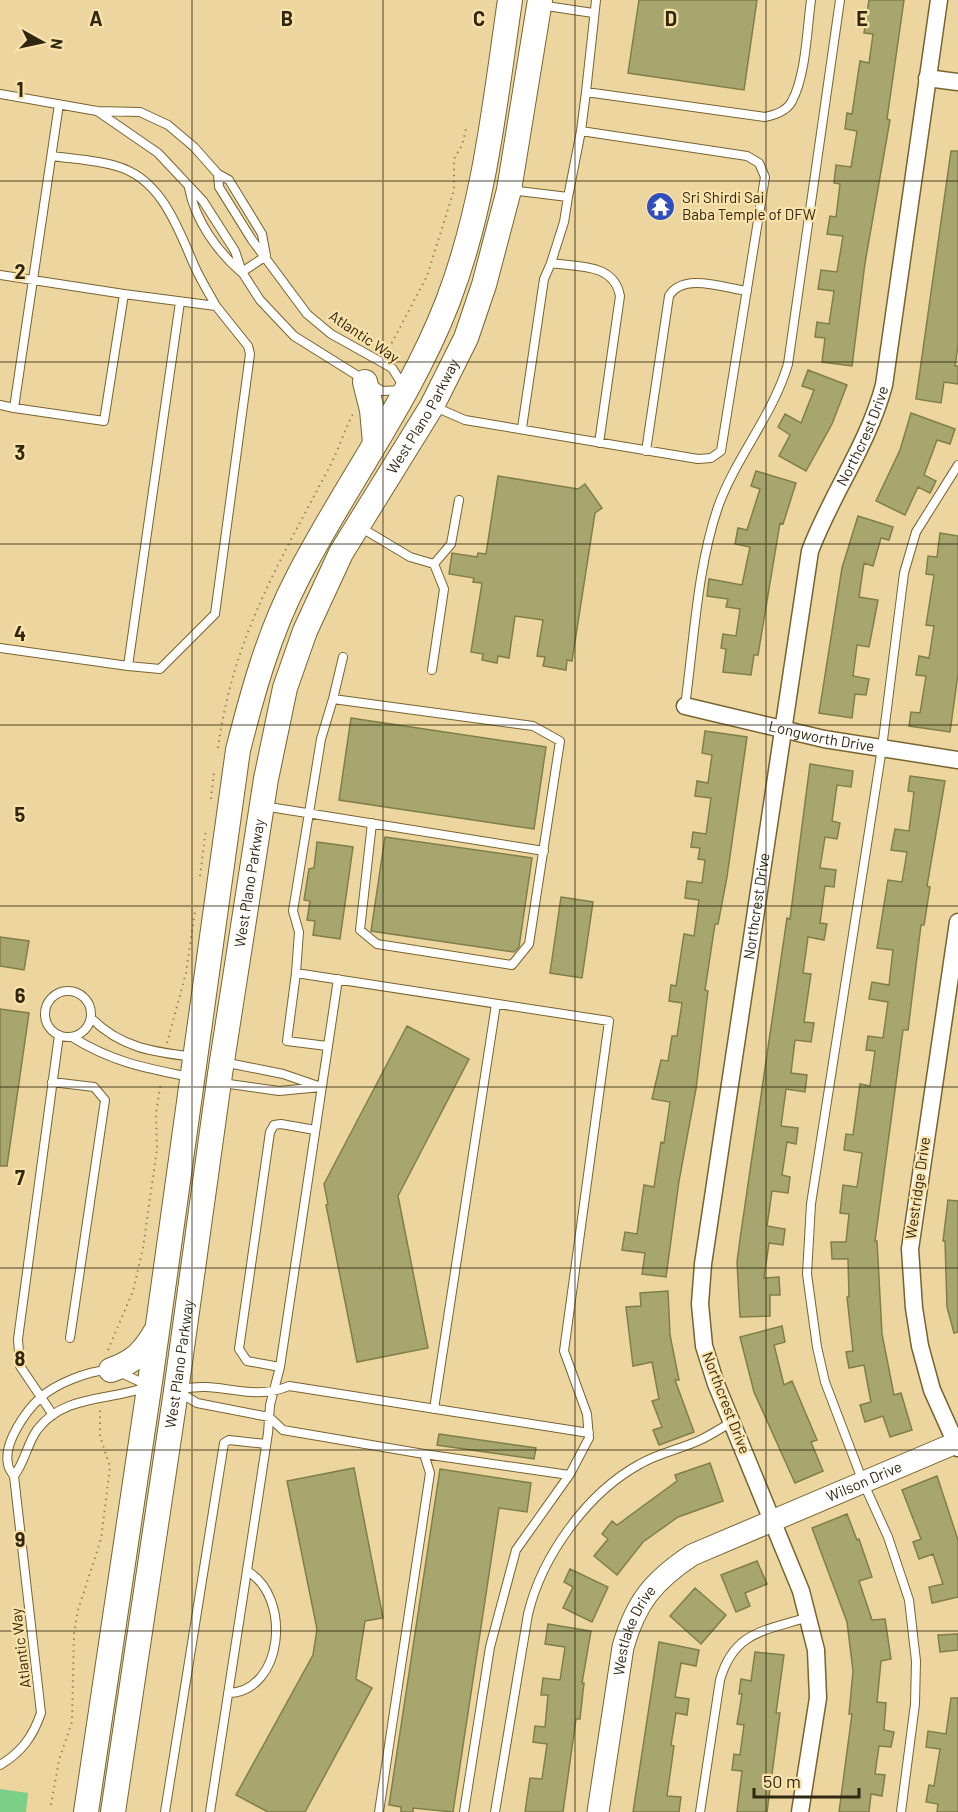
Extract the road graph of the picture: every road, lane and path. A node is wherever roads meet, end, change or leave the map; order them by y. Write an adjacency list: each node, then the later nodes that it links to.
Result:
1 (596, 0): 7 (lane)
2 (811, 0): 10 (lane)
3 (840, 0): 49 (lane)
4 (939, 0): 8 (street, Northcrest Drive)
5 (506, 1): 6 (main road); 17 (main road, West Plano Parkway)
6 (540, 2): 7 (lane); 18 (main road, West Plano Parkway)
7 (593, 13): 10 (lane)
8 (927, 78): 9 (street); 50 (street, Northcrest Drive)
9 (958, 82)
10 (586, 92): 15 (lane)
11 (0, 94): 12 (lane, Atlantic Way)
12 (59, 104): 13 (lane, Atlantic Way); 16 (lane)
13 (97, 111): 20 (lane, Atlantic Way); 22 (lane, Atlantic Way)
14 (467, 125): 29 (path)
15 (581, 131): 19 (lane); 25 (lane)
16 (52, 156): 24 (lane); 28 (lane)
17 (482, 186): 18 (main road); 31 (main road, West Plano Parkway)
18 (509, 190): 19 (lane); 33 (main road, West Plano Parkway)
19 (568, 197): 21 (lane)
20 (266, 256): 22 (lane); 31 (lane, Atlantic Way)
21 (551, 263): 35 (lane); 37 (lane)
22 (242, 272): 30 (lane, Atlantic Way)
23 (0, 275): 24 (lane)
24 (33, 280): 26 (lane); 34 (lane)
25 (747, 291): 38 (lane); 38 (lane)
26 (124, 294): 27 (lane); 34 (lane)
27 (180, 302): 28 (lane); 46 (lane)
28 (216, 306): 46 (lane)
29 (386, 355)
30 (364, 382): 31 (lane, Atlantic Way); 36 (main road)
31 (405, 390): 33 (main road); 36 (main road, West Plano Parkway)
32 (0, 405): 34 (lane)
33 (432, 406): 35 (lane); 41 (main road, West Plano Parkway)
34 (14, 408)
35 (522, 428): 37 (lane)
36 (375, 443): 43 (main road, West Plano Parkway)
37 (599, 443): 38 (lane)
38 (646, 451)
39 (958, 465): 51 (lane)
40 (459, 500): 42 (lane)
41 (357, 525): 42 (lane); 43 (main road, West Plano Parkway)
42 (434, 564): 47 (lane)
43 (285, 641): 53 (main road, West Plano Parkway); 69 (main road, West Plano Parkway)
44 (0, 648): 46 (lane)
45 (343, 657): 48 (lane)
46 (128, 666)
47 (432, 670)
48 (333, 699): 54 (lane); 57 (lane)
49 (685, 706): 50 (street, Longworth Drive)
50 (785, 727): 51 (street, Longworth Drive); 87 (street, Northcrest Drive)
51 (882, 748): 52 (street, Longworth Drive); 94 (lane)
52 (958, 760)
53 (262, 806): 54 (lane); 70 (main road, West Plano Parkway)
54 (308, 812): 55 (lane); 61 (lane)
55 (372, 823): 57 (lane); 57 (lane)
56 (206, 829): 58 (path)
57 (544, 851)
58 (200, 878)
59 (195, 909): 68 (path)
60 (958, 922): 90 (street, Westridge Drive)
61 (296, 973): 62 (lane); 67 (lane)
62 (338, 979): 63 (lane); 67 (lane)
63 (496, 1004): 84 (lane); 88 (lane)
64 (91, 1018): 65 (lane); 66 (lane); 69 (lane)
65 (59, 1035): 66 (lane); 71 (lane)
66 (72, 1037): 69 (lane)
67 (327, 1046): 73 (lane)
68 (166, 1047)
69 (193, 1068): 70 (main road); 75 (main road, West Plano Parkway)
70 (220, 1072): 73 (lane); 73 (lane); 80 (main road, West Plano Parkway)
71 (52, 1082): 76 (lane); 82 (lane)
72 (160, 1082): 77 (path)
73 (321, 1087): 74 (lane)
74 (315, 1130): 78 (lane); 78 (lane)
75 (158, 1327): 77 (main road); 79 (main road, West Plano Parkway)
76 (70, 1338)
77 (109, 1363): 79 (lane); 82 (lane, Atlantic Way)
78 (280, 1367): 81 (lane)
79 (149, 1386): 80 (main road); 85 (lane); 101 (main road, West Plano Parkway)
80 (176, 1391): 81 (lane); 86 (lane); 102 (main road, West Plano Parkway)
81 (272, 1393): 84 (lane); 86 (lane)
82 (41, 1397): 85 (lane); 92 (lane, Atlantic Way)
83 (101, 1402): 100 (path)
84 (434, 1409): 88 (lane)
85 (53, 1415): 92 (lane)
86 (269, 1417): 89 (lane); 91 (lane)
87 (732, 1422): 95 (street, Northcrest Drive); 107 (lane)
88 (589, 1433): 93 (lane)
89 (266, 1444): 96 (lane); 103 (lane)
90 (957, 1444): 94 (street, Wilson Drive)
91 (424, 1454): 93 (lane); 105 (lane)
92 (14, 1476): 99 (lane, Atlantic Way)
93 (569, 1476): 106 (lane)
94 (863, 1482): 95 (street, Wilson Drive); 111 (lane)
95 (772, 1520): 97 (street, Northcrest Drive); 108 (street, Westlake Drive)
96 (247, 1571): 98 (lane); 98 (lane)
97 (808, 1616): 109 (lane); 110 (street, Northcrest Drive)
98 (228, 1693): 104 (lane)
99 (0, 1765)
100 (51, 1805)
101 (86, 1812)
102 (113, 1812)
103 (165, 1812)
104 (210, 1812)
105 (379, 1812)
106 (464, 1812)
107 (495, 1812)
108 (598, 1812)
109 (700, 1812)
110 (800, 1812)
111 (901, 1812)

